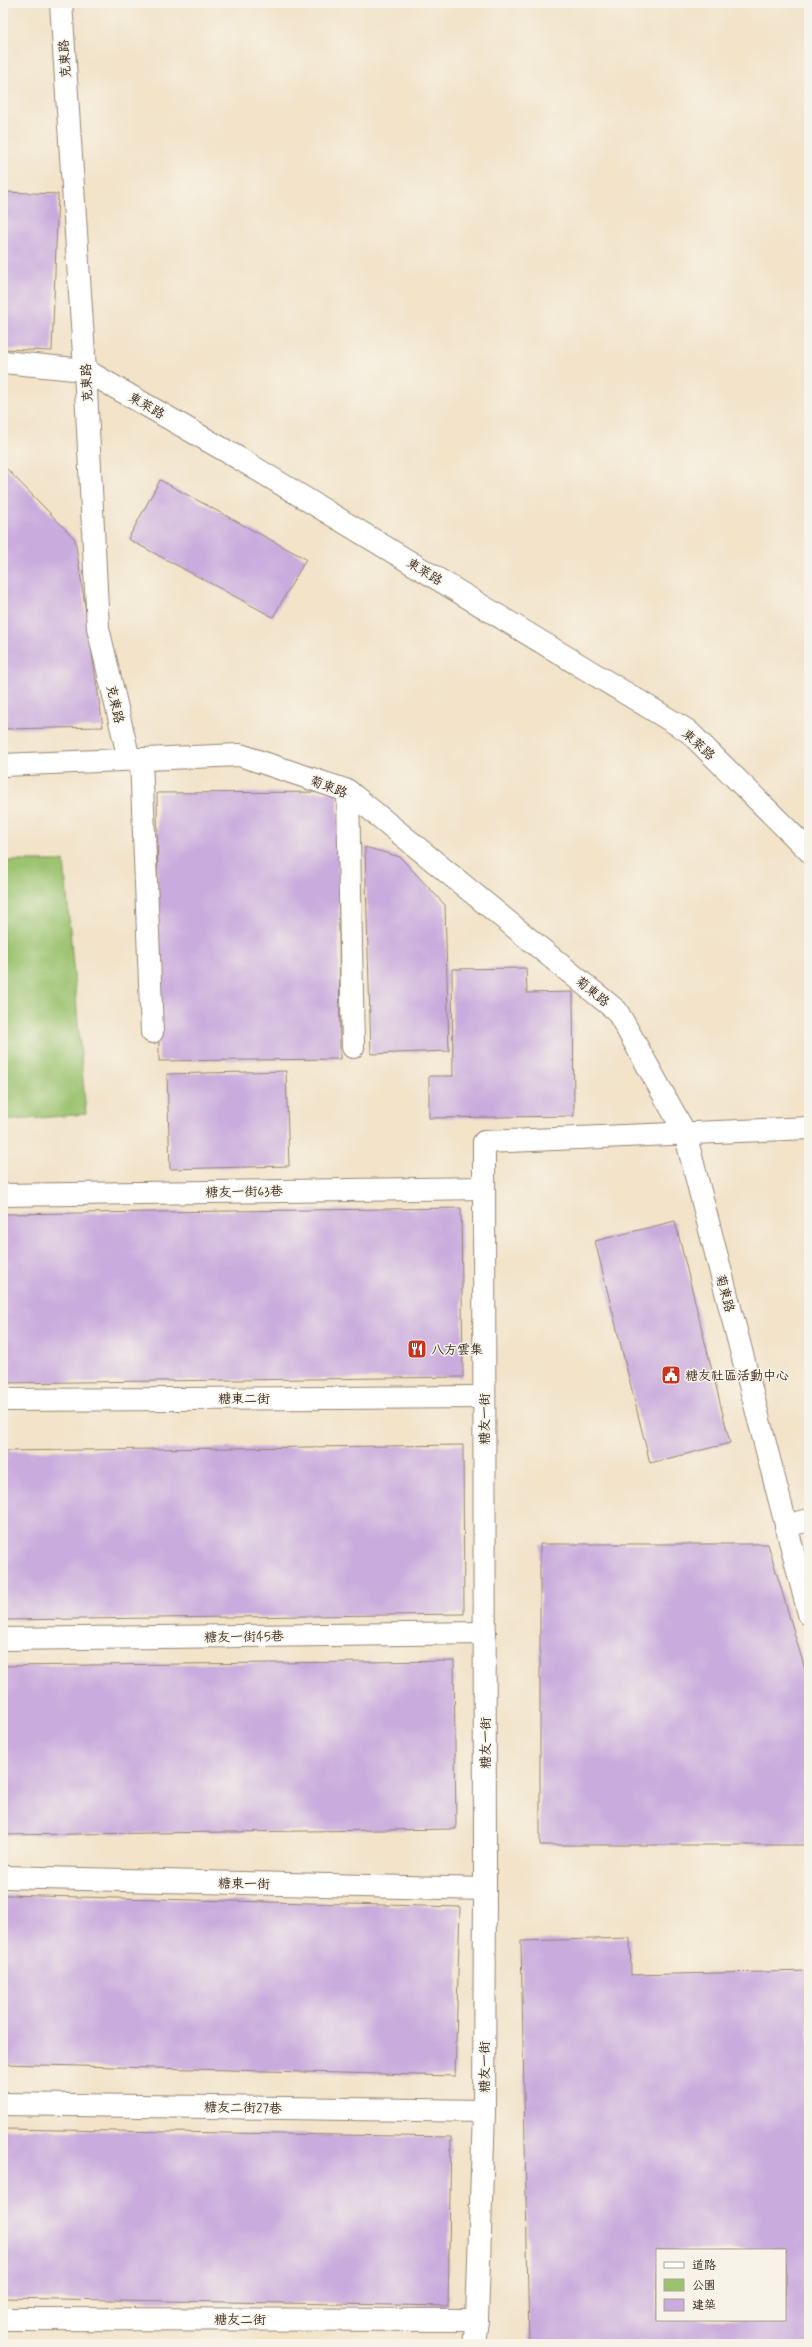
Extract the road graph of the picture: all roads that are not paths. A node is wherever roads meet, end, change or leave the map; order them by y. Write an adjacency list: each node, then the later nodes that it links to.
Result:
1 (60, 3): 3 (street, 克東路)
2 (3, 362): 3 (street, 東萊路)
3 (85, 370): 4 (street, 克東路); 7 (street, 東萊路)
4 (135, 759): 5 (street, 菊東路); 6 (street, 菊東路); 8 (street, 克東路)
5 (3, 765)
6 (348, 791): 9 (street); 11 (street, 菊東路)
7 (809, 851)
8 (152, 1032)
9 (353, 1047)
10 (809, 1128): 11 (street)
11 (685, 1133): 12 (street, 糖友一街); 17 (street, 菊東路)
12 (484, 1188): 13 (street, 糖友一街63巷); 14 (street, 糖友一街)
13 (3, 1195)
14 (484, 1397): 15 (street, 糖東二街); 19 (street, 糖友一街)
15 (3, 1400)
16 (809, 1520): 17 (street)
17 (786, 1526): 18 (street, 菊東路)
18 (809, 1614)
19 (485, 1633): 20 (street, 糖友一街45巷); 22 (street, 糖友一街)
20 (3, 1639)
21 (3, 1877): 22 (street, 糖東一街)
22 (485, 1888): 24 (street, 糖友一街)
23 (3, 2104): 24 (street, 糖友二街27巷)
24 (484, 2111): 26 (street, 糖友一街)
25 (3, 2319): 26 (street, 糖友二街)
26 (478, 2320): 27 (street, 糖友一街)
27 (474, 2344)

